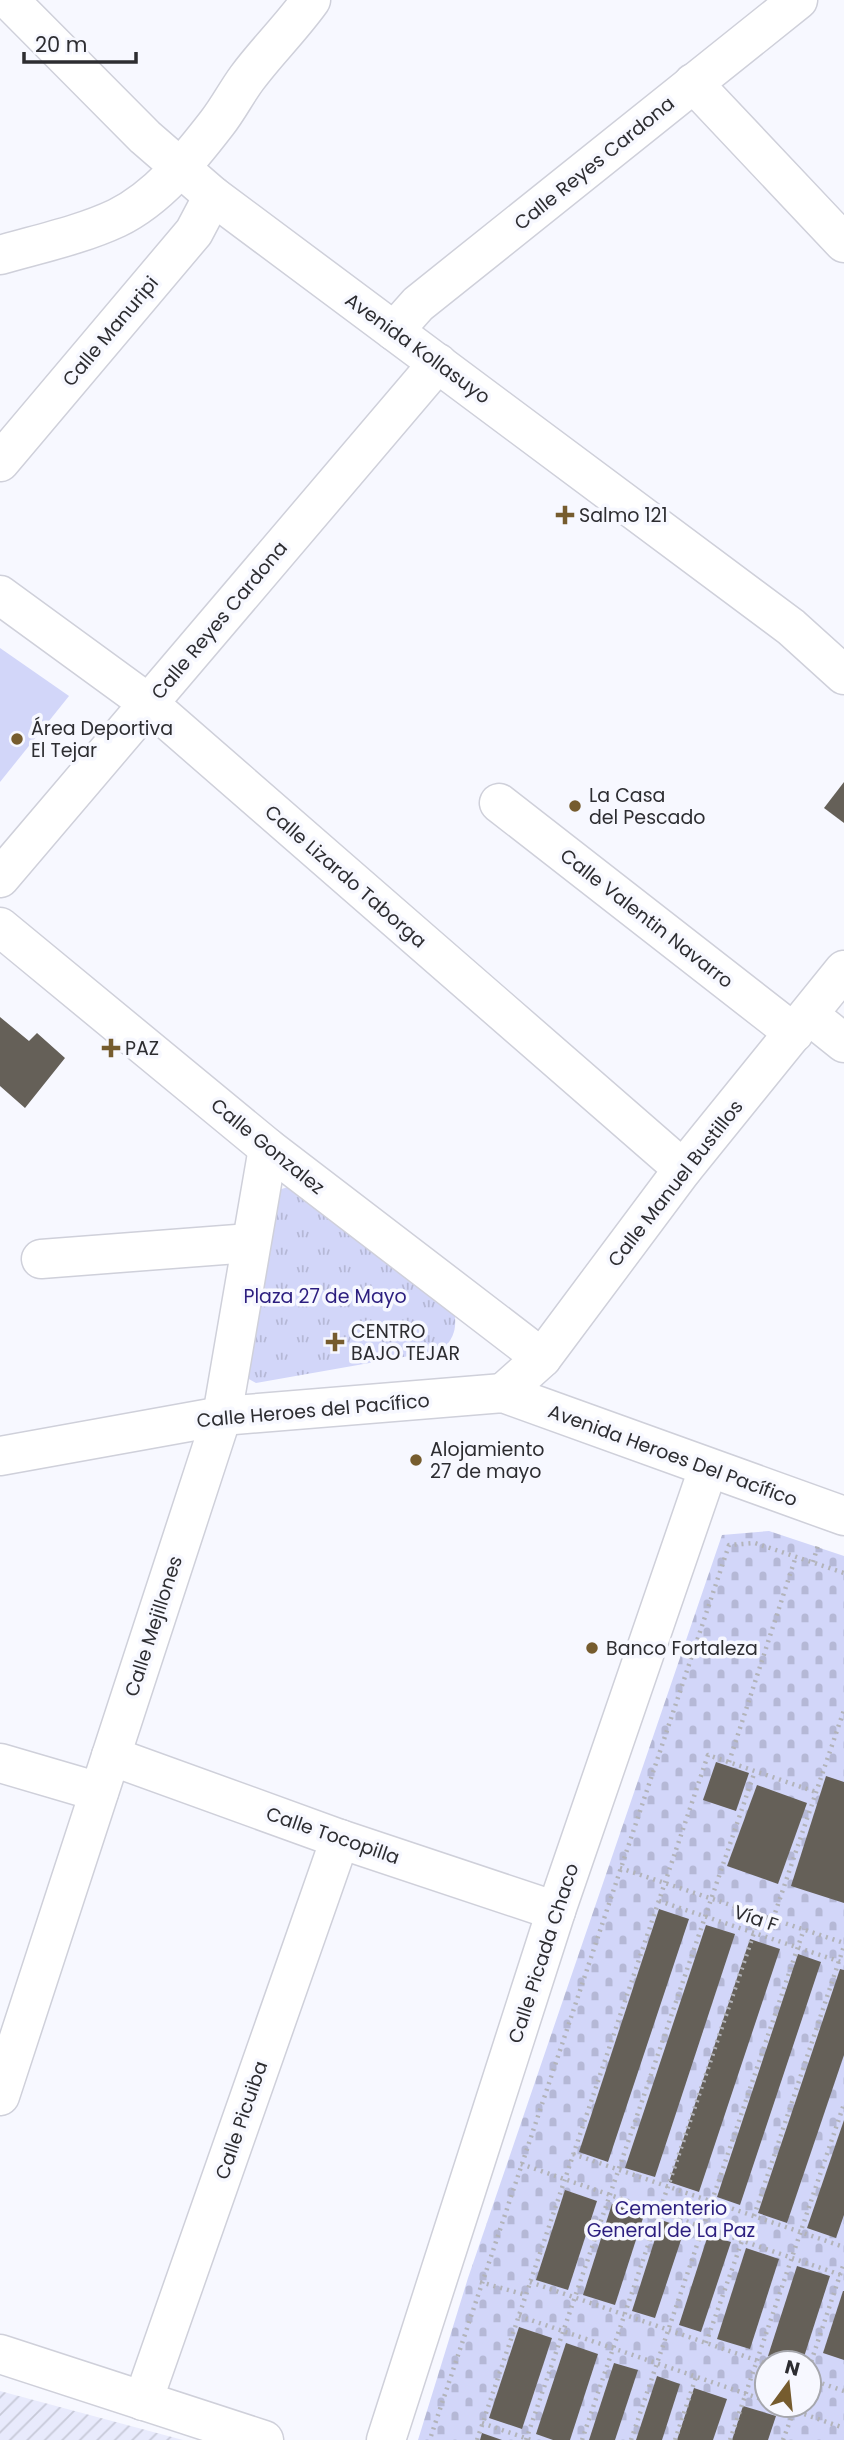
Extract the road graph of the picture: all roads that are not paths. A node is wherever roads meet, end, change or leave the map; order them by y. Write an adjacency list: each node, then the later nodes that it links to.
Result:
1 (9, 0): 5 (street, Avenida Kollasuyo)
2 (311, 0): 5 (street)
3 (798, 0): 4 (street, Calle Reyes Cardona)
4 (694, 83): 7 (street); 9 (street, Calle Reyes Cardona)
5 (179, 168): 6 (street, Avenida Kollasuyo); 8 (street)
6 (213, 196): 9 (street, Avenida Kollasuyo); 11 (street, Calle Manuripi)
7 (844, 243)
8 (0, 255)
9 (394, 331): 10 (street, Avenida Kollasuyo)
10 (438, 363): 13 (street, Avenida Kollasuyo); 14 (street, Calle Reyes Cardona)
11 (0, 461)
12 (0, 595): 14 (street, Calle Lizardo Taborga)
13 (844, 675)
14 (148, 703): 16 (street, Calle Reyes Cardona); 22 (street, Calle Lizardo Taborga)
15 (499, 803): 19 (street, Calle Valentin Navarro)
16 (0, 878)
17 (0, 927): 21 (street, Calle Gonzalez)
18 (844, 970): 19 (street, Calle Manuel Bustillos)
19 (802, 1024): 20 (street, Calle Valentin Navarro); 22 (street, Calle Manuel Bustillos)
20 (844, 1043)
21 (268, 1148): 23 (street, Calle Mejillones); 25 (street, Calle Gonzalez)
22 (682, 1169): 25 (street, Calle Manuel Bustillos)
23 (250, 1243): 24 (street); 27 (street, Calle Mejillones)
24 (41, 1259)
25 (542, 1358): 26 (street, Calle Manuel Bustillos)
26 (503, 1393): 27 (street, Calle Heroes del Pacífico); 29 (street, Avenida Heroes Del Pacífico)
27 (222, 1416): 28 (street, Calle Heroes del Pacífico); 31 (street, Calle Mejillones)
28 (0, 1456)
29 (708, 1469): 30 (street, Avenida Heroes Del Pacífico); 35 (street, Calle Picada Chaco)
30 (844, 1517)
31 (111, 1756): 33 (street, Calle Mejillones); 34 (street, Calle Tocopilla)
32 (0, 1763): 33 (street)
33 (99, 1792): 36 (street, Calle Mejillones)
34 (340, 1839): 35 (street, Calle Tocopilla); 39 (street, Calle Picuiba)
35 (556, 1911): 41 (street, Calle Picada Chaco)
36 (13, 2005): 37 (street, Calle Mejillones)
37 (0, 2096)
38 (0, 2354): 39 (street)
39 (143, 2401): 40 (street)
40 (264, 2440)
41 (386, 2440)

